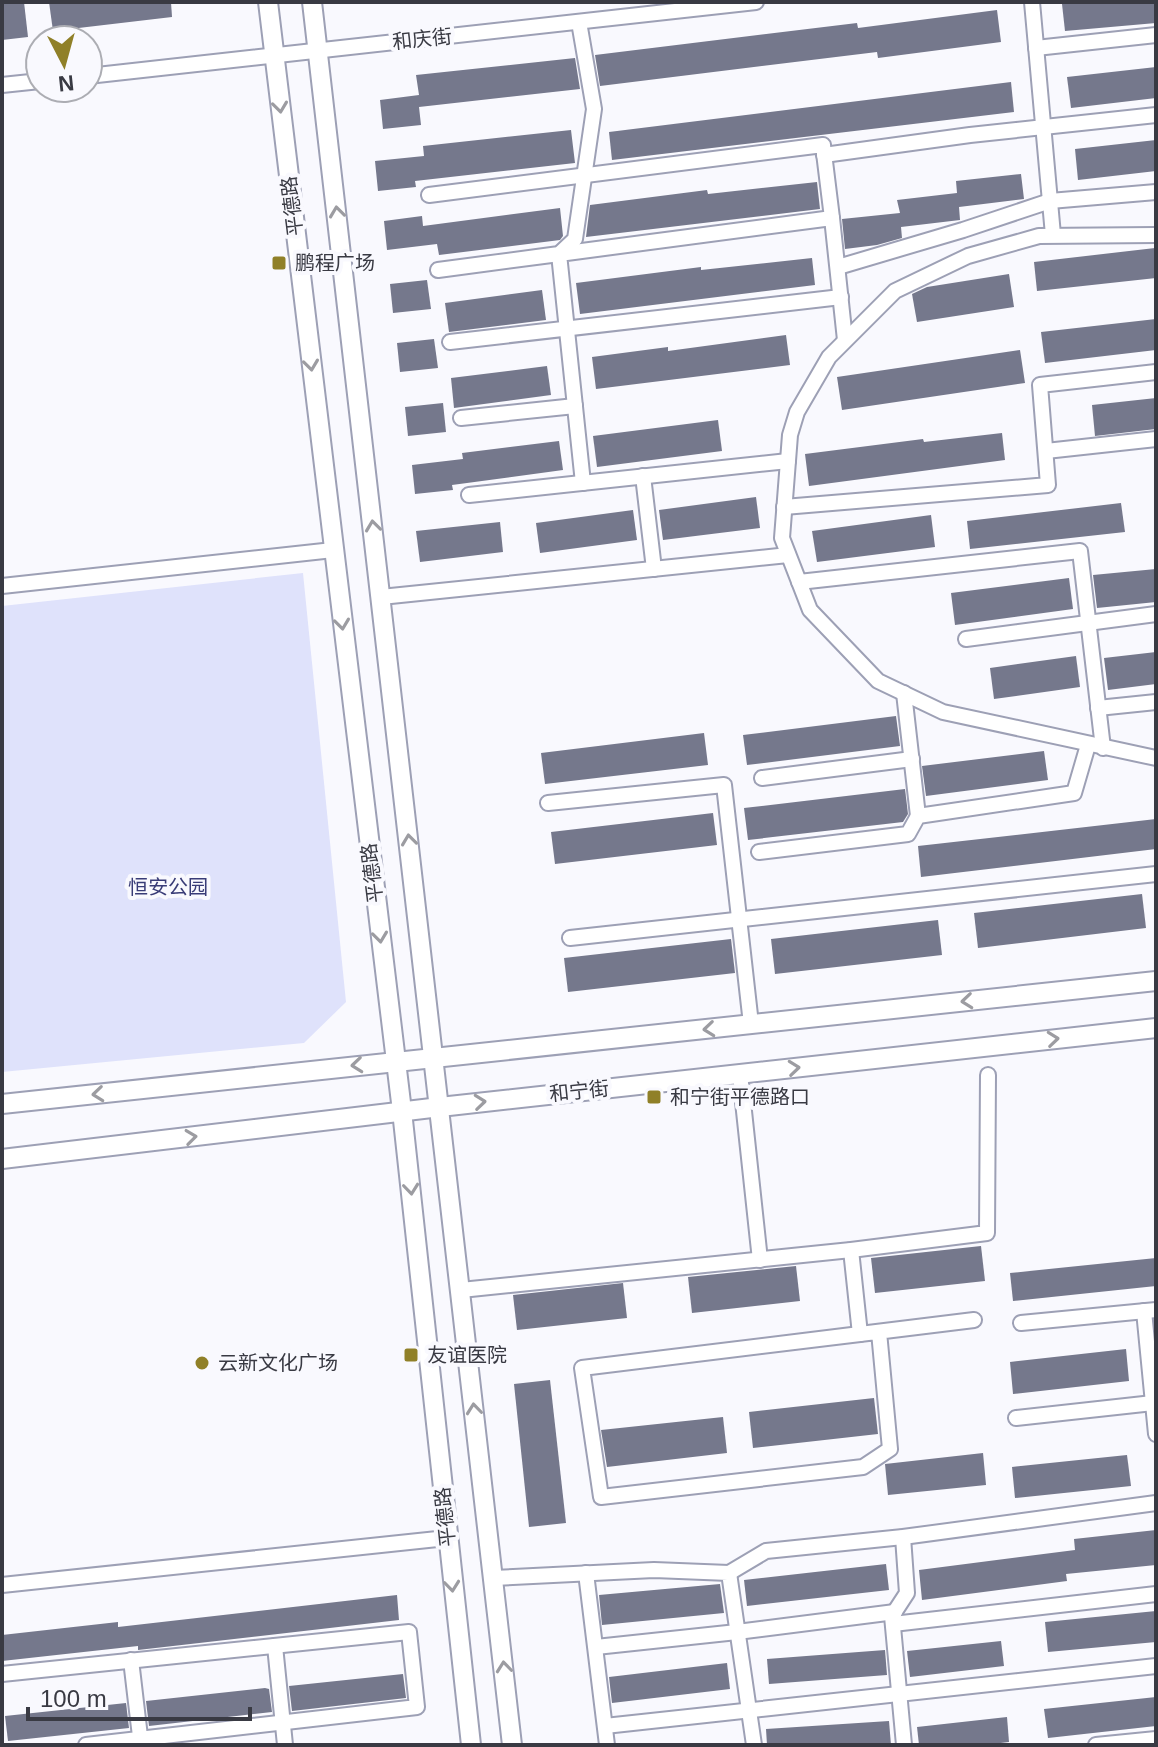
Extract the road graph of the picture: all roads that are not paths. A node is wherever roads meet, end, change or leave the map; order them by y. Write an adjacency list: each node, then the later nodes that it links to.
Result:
1 (268, 2): 11 (main road, 平德路)
2 (312, 2): 10 (main road, 平德路)
3 (604, 2): 6 (street)
4 (756, 2): 6 (street, 和庆街)
5 (1032, 2): 9 (street)
6 (606, 19): 7 (street, 和庆街)
7 (579, 22): 10 (street, 和庆街); 18 (street)
8 (1156, 35): 9 (street)
9 (1036, 48): 16 (street)
10 (318, 50): 11 (street, 和庆街); 47 (main road, 平德路, one-way to 10)
11 (274, 55): 12 (street, 和庆街); 42 (main road, 平德路, one-way to 42)
12 (104, 74)
13 (24, 83): 14 (street)
14 (2, 85)
15 (1156, 115): 16 (street)
16 (1043, 127): 17 (street); 21 (street)
17 (824, 155): 18 (street); 22 (street)
18 (584, 175): 20 (street); 25 (street)
19 (1156, 192): 21 (street)
20 (429, 195)
21 (1050, 201): 23 (street); 26 (street)
22 (832, 218): 25 (street); 26 (street)
23 (1053, 235): 24 (street); 30 (street)
24 (1156, 235)
25 (559, 254): 27 (street); 29 (street)
26 (838, 267): 28 (street)
27 (438, 270)
28 (841, 297): 29 (street); 30 (street)
29 (567, 327): 31 (street); 33 (street)
30 (845, 340): 37 (street)
31 (450, 342)
32 (1156, 372): 36 (street)
33 (575, 406): 34 (street); 39 (street)
34 (461, 418)
35 (1156, 439): 36 (street)
36 (1046, 451): 41 (street)
37 (788, 461): 38 (street); 41 (street)
38 (643, 476): 39 (street); 44 (street)
39 (583, 483): 40 (street)
40 (469, 495)
41 (784, 507): 43 (street)
42 (333, 550): 46 (street); 68 (main road, 平德路, one-way to 68)
43 (788, 555): 44 (street); 45 (street)
44 (654, 569): 47 (street)
45 (799, 582): 49 (street); 51 (street)
46 (2, 586)
47 (381, 597): 67 (main road, 平德路, one-way to 47)
48 (1156, 614): 49 (street)
49 (1088, 622): 50 (street); 53 (street)
50 (966, 639)
51 (904, 693): 54 (street); 56 (street)
52 (1156, 702): 53 (street)
53 (1098, 708): 54 (street)
54 (1096, 746): 55 (street); 59 (street)
55 (1156, 758)
56 (912, 759): 57 (street); 59 (street)
57 (762, 778)
58 (548, 803): 62 (street)
59 (918, 816): 60 (street)
60 (759, 852)
61 (1156, 874): 62 (street)
62 (739, 921): 63 (street); 65 (street)
63 (570, 938)
64 (1156, 981): 65 (main road, one-way to 65)
65 (751, 1024): 67 (main road, one-way to 67)
66 (1156, 1028): 69 (main road, 和宁街, one-way to 66)
67 (434, 1057): 68 (main road); 72 (main road, 平德路)
68 (395, 1061): 71 (main road, one-way to 71); 73 (main road, 平德路)
69 (740, 1074): 72 (main road, 和宁街, one-way to 69); 76 (street)
70 (988, 1075): 75 (street)
71 (2, 1104)
72 (440, 1107): 73 (main road, 和宁街); 77 (main road, 平德路)
73 (402, 1111): 74 (main road, 和宁街, one-way to 73); 88 (main road, 平德路, one-way to 88)
74 (2, 1159)
75 (851, 1250): 76 (street); 82 (street)
76 (760, 1260): 77 (street)
77 (461, 1290): 91 (main road, 平德路, one-way to 77)
78 (1150, 1310): 80 (street); 83 (street)
79 (974, 1320): 81 (street)
80 (1021, 1323)
81 (879, 1332): 82 (street); 82 (street)
82 (860, 1334)
83 (1153, 1403): 84 (street); 85 (street)
84 (1016, 1418)
85 (1156, 1434)
86 (1156, 1503): 87 (street)
87 (903, 1537): 90 (street); 94 (street)
88 (447, 1538): 92 (street); 109 (main road, 平德路, one-way to 109)
89 (586, 1573): 90 (street); 91 (street); 97 (street)
90 (729, 1573): 95 (street)
91 (493, 1578): 110 (main road, 平德路, one-way to 91)
92 (2, 1585)
93 (1156, 1594): 94 (street)
94 (894, 1618): 95 (street); 101 (street)
95 (737, 1632): 97 (street); 102 (street)
96 (275, 1646): 98 (street); 103 (street); 103 (street)
97 (596, 1647): 104 (street)
98 (131, 1660): 100 (street); 106 (street)
99 (1156, 1666): 101 (street)
100 (2, 1674)
101 (899, 1692): 102 (street); 113 (street)
102 (750, 1709): 104 (street); 112 (street)
103 (283, 1723): 106 (street); 108 (street)
104 (605, 1726): 111 (street)
105 (1156, 1739): 114 (street)
106 (141, 1742): 107 (street)
107 (86, 1745)
108 (285, 1745)
109 (471, 1745)
110 (512, 1745)
111 (607, 1745)
112 (754, 1745)
113 (904, 1745)
114 (1096, 1745)

